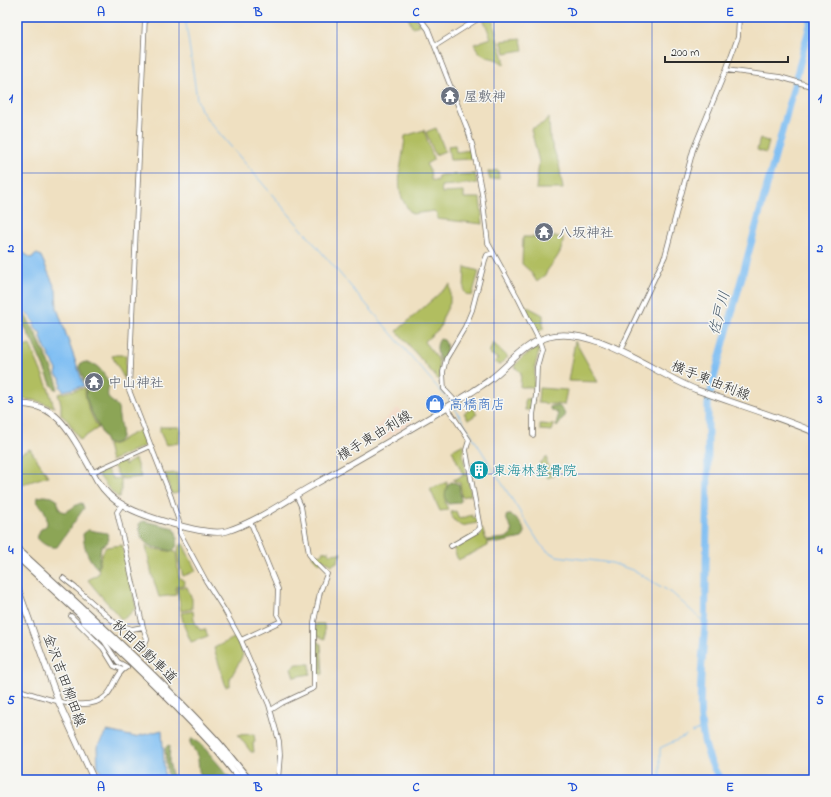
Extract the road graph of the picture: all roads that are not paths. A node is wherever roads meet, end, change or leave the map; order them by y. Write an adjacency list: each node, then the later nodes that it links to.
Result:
1 (145, 17): 16 (street)
2 (419, 17): 5 (street)
3 (480, 17): 5 (street)
4 (739, 17): 6 (street)
5 (435, 46): 8 (street)
6 (726, 70): 7 (street); 10 (street)
7 (814, 87)
8 (493, 253): 9 (street); 11 (street)
9 (539, 340): 10 (main road, 横手東由利線); 11 (main road, 横手東由利線); 15 (street)
10 (620, 351): 14 (main road, 横手東由利線)
11 (456, 402): 13 (main road, 横手東由利線)
12 (17, 404): 17 (main road, 横手東由利線)
13 (447, 407): 18 (main road, 横手東由利線); 22 (street)
14 (814, 432)
15 (533, 435)
16 (151, 446): 17 (street); 21 (street)
17 (93, 472): 19 (main road, 横手東由利線)
18 (296, 495): 20 (main road, 横手東由利線); 35 (street)
19 (122, 505): 21 (main road, 横手東由利線); 29 (street)
20 (250, 521): 21 (main road, 横手東由利線); 30 (street)
21 (180, 525): 30 (street)
22 (451, 546)
23 (17, 548): 38 (highway, 秋田自動車道)
24 (17, 556): 27 (highway, 秋田自動車道)
25 (63, 578): 29 (street)
26 (17, 586): 34 (main road, 金沢吉田柳田線)
27 (79, 613): 32 (street); 37 (highway, 秋田自動車道)
28 (71, 616): 32 (street)
29 (143, 627): 31 (street)
30 (241, 640): 35 (street)
31 (143, 649)
32 (123, 670): 34 (street)
33 (17, 689): 34 (street)
34 (59, 703): 36 (main road, 金沢吉田柳田線)
35 (270, 710): 39 (street)
36 (94, 780)
37 (241, 780)
38 (248, 780)
39 (278, 780)

